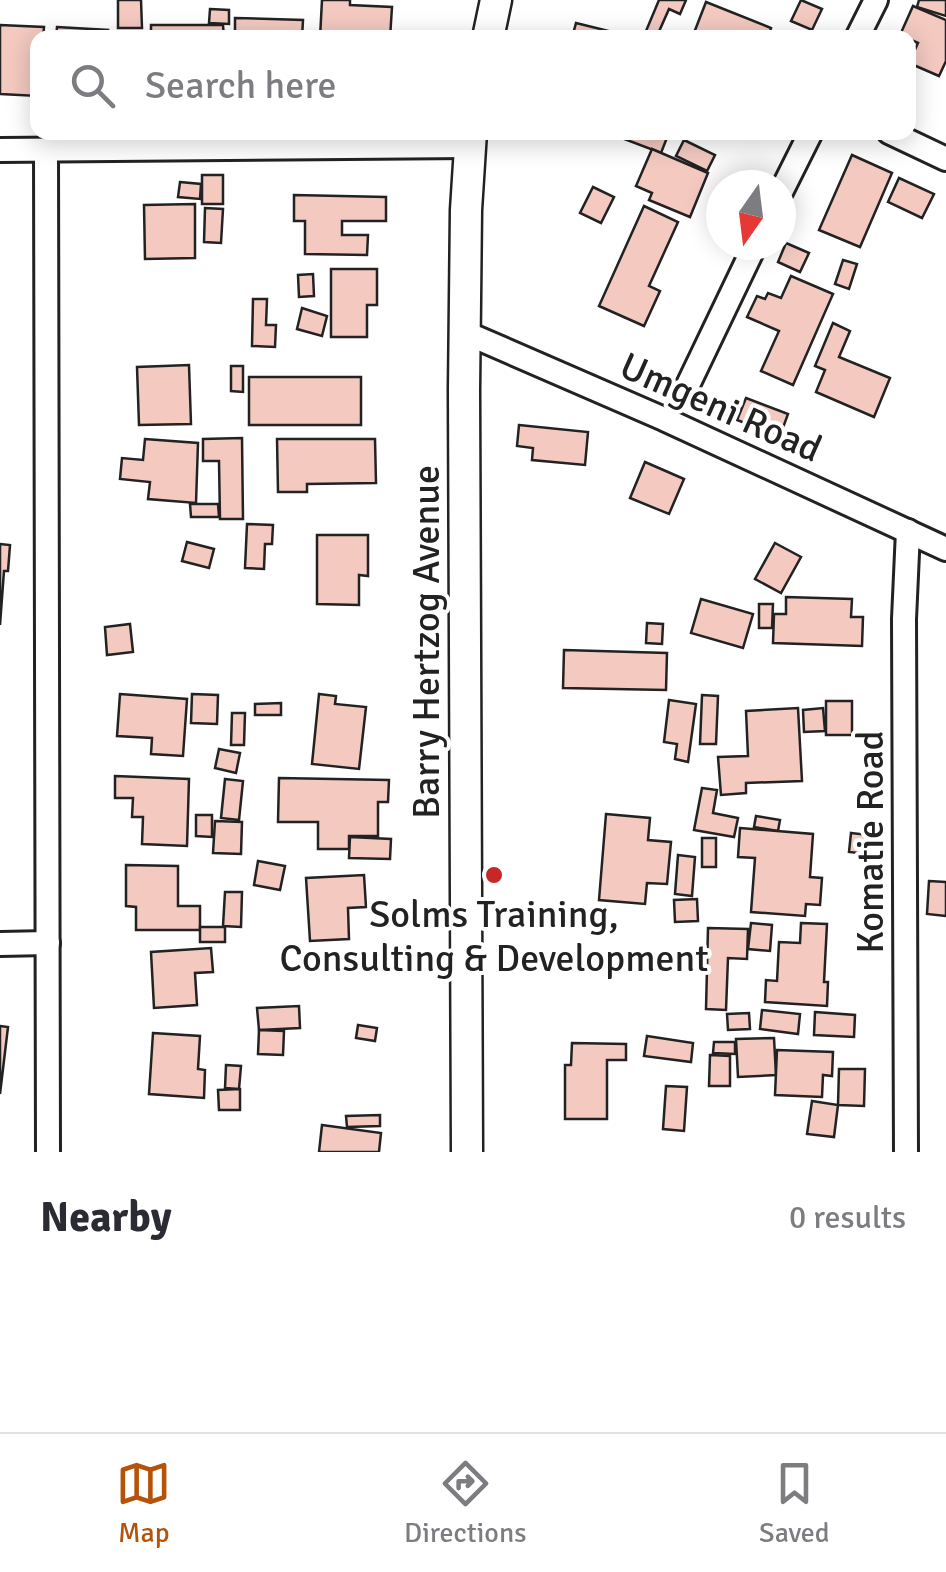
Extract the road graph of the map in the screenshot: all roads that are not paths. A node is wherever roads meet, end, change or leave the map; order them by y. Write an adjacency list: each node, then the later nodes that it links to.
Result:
1 (496, 0): 3 (main road)
2 (876, 0): 4 (street)
3 (490, 30)
4 (861, 30)
5 (432, 140): 10 (street)
6 (471, 140): 14 (main road, Barry Hertzog Avenue)
7 (807, 140): 12 (street)
8 (906, 140): 11 (street)
9 (0, 150): 10 (street)
10 (46, 150): 18 (street)
11 (946, 159)
12 (792, 170)
13 (748, 260): 15 (street)
14 (466, 333): 16 (street, Umgeni Road); 21 (main road, Barry Hertzog Avenue)
15 (686, 387)
16 (908, 531): 17 (street, Umgeni Road); 22 (street, Komatie Road)
17 (946, 549)
18 (48, 943): 19 (street); 20 (street)
19 (0, 944)
20 (48, 1152)
21 (467, 1152)
22 (906, 1152)

